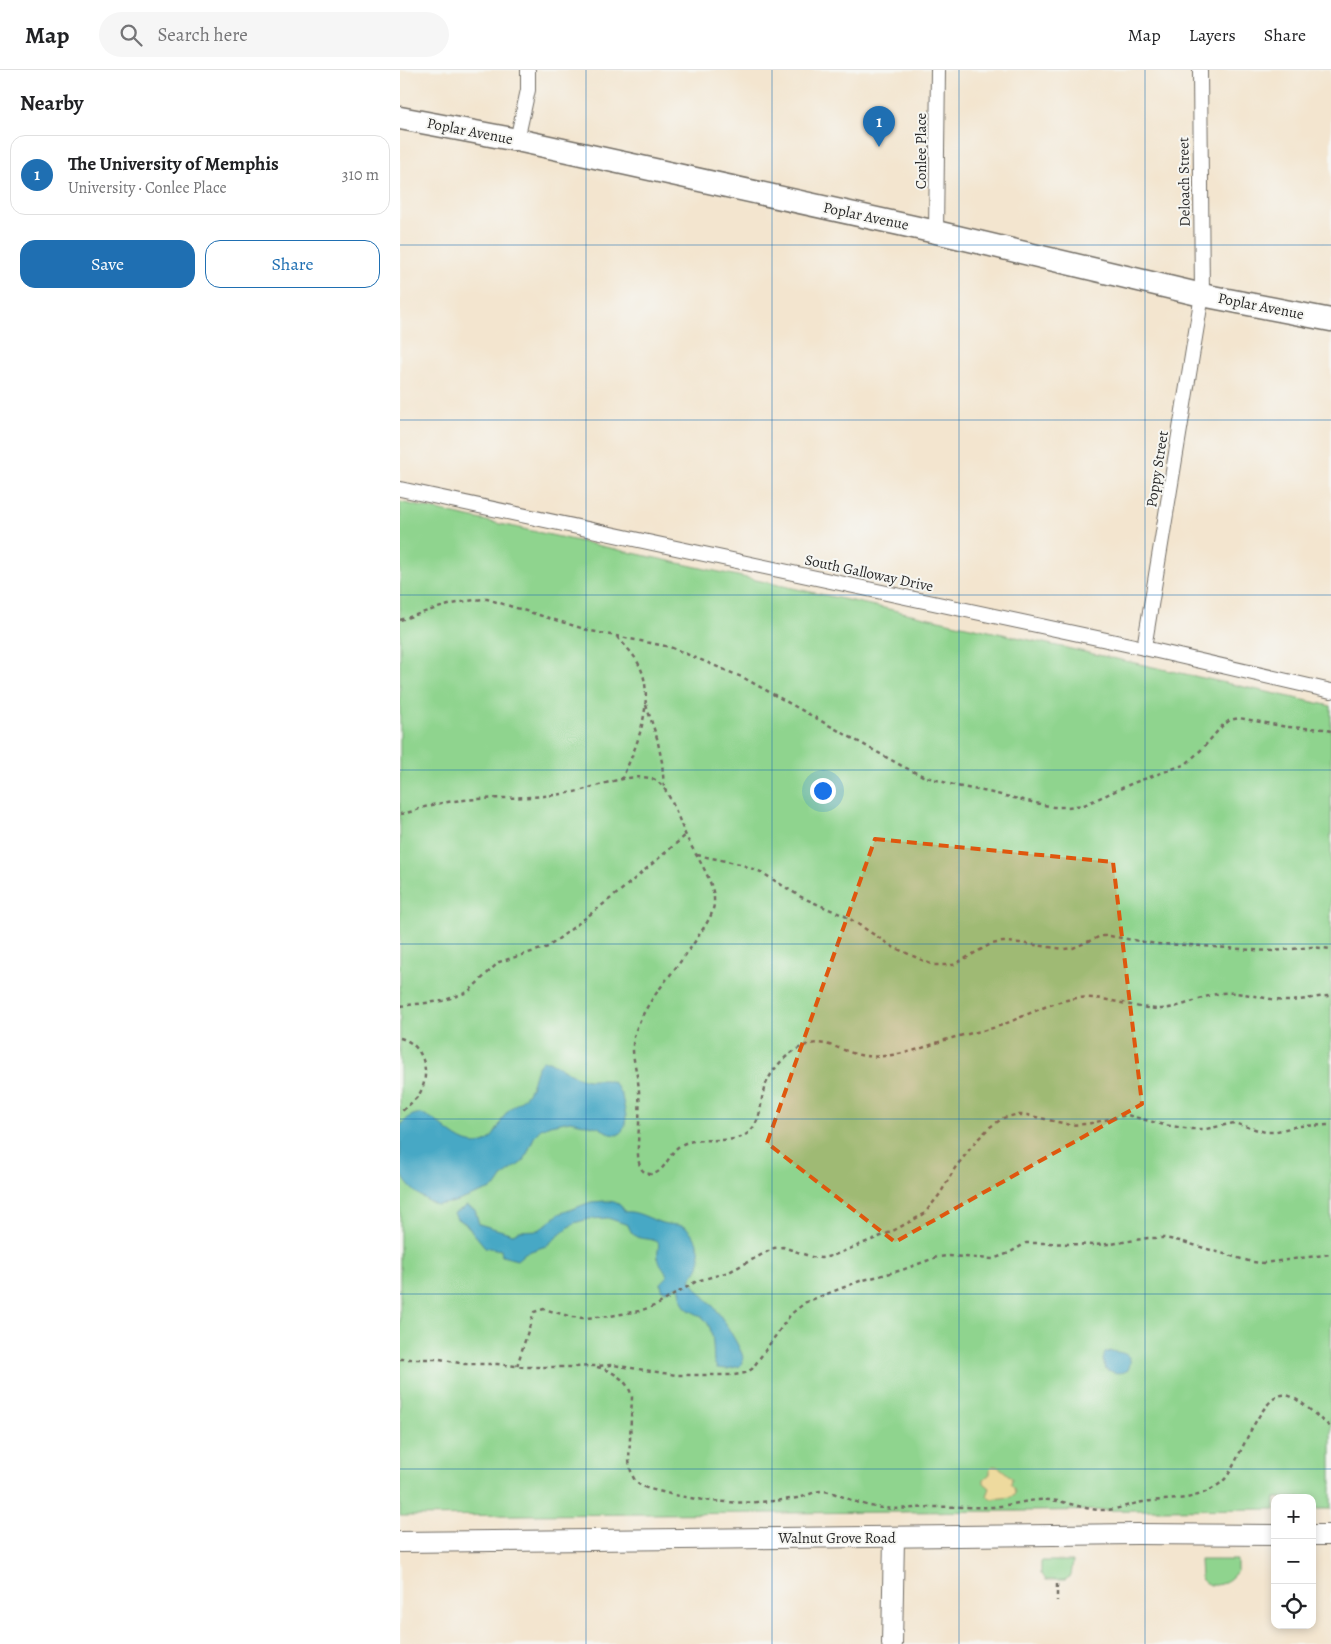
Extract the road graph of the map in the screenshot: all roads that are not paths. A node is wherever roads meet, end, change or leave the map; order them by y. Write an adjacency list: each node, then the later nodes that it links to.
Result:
1 (528, 70): 5 (street)
2 (938, 70): 6 (street, Conlee Place)
3 (1200, 70): 7 (street, Deloach Street)
4 (400, 118): 5 (main road, Poplar Avenue)
5 (517, 140): 6 (main road, Poplar Avenue)
6 (936, 232): 7 (main road, Poplar Avenue)
7 (1202, 295): 8 (main road, Poplar Avenue); 10 (street, Poppy Street)
8 (1331, 320)
9 (400, 489): 10 (street, South Galloway Drive)
10 (1144, 648): 11 (street, South Galloway Drive)
11 (1331, 691)
12 (1271, 1535): 15 (main road, Walnut Grove Road)
13 (1316, 1535): 14 (main road)
14 (1331, 1535)
15 (894, 1538): 16 (main road, Walnut Grove Road); 17 (main road)
16 (400, 1542)
17 (892, 1644)

